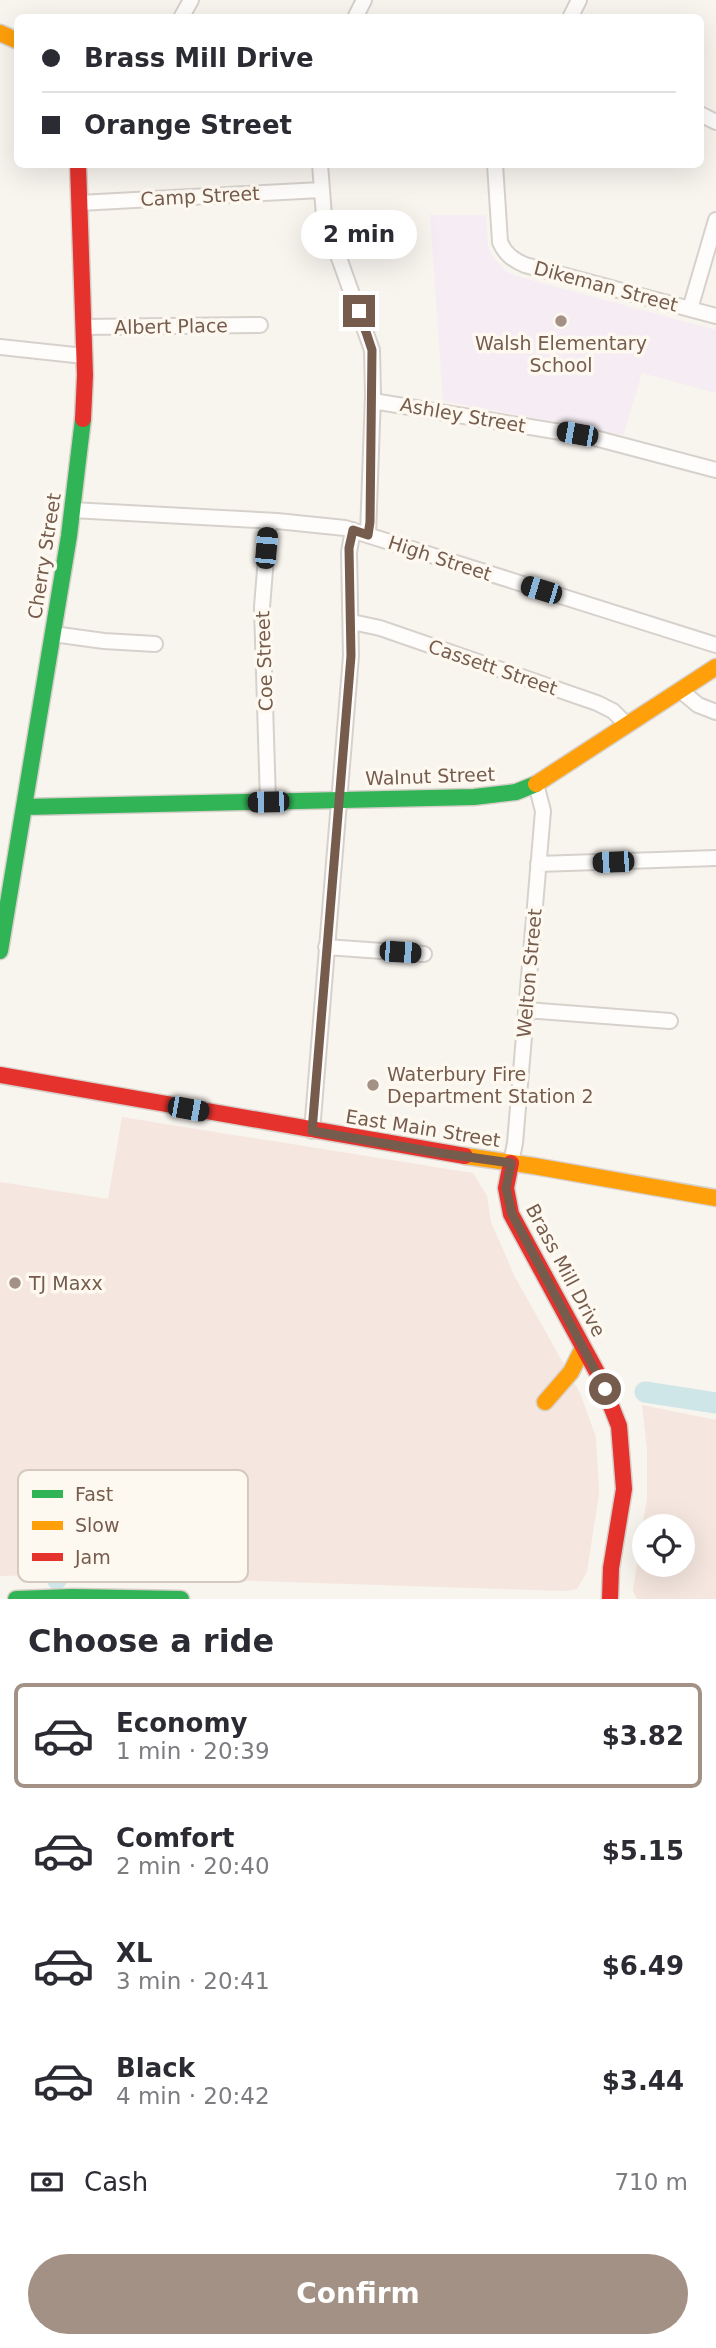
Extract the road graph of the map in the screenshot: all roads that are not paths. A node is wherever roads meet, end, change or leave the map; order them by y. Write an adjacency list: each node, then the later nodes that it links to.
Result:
1 (78, 168): 5 (main road, Cherry Street)
2 (320, 168): 4 (street)
3 (495, 168): 7 (street, Dikeman Street)
4 (321, 190): 5 (street, Camp Street); 13 (street)
5 (79, 203): 10 (main road, Cherry Street)
6 (716, 220): 7 (street)
7 (690, 309): 8 (street, Dikeman Street)
8 (716, 316)
9 (260, 325): 10 (street, Albert Place)
10 (83, 327): 12 (main road, Cherry Street)
11 (0, 347): 12 (street)
12 (84, 356): 15 (main road, Cherry Street)
13 (373, 401): 14 (street, Ashley Street); 18 (street)
14 (716, 470)
15 (72, 510): 16 (street, High Street); 20 (main road, Cherry Street)
16 (269, 521): 17 (street, High Street); 29 (street, Coe Street)
17 (353, 530): 18 (street, High Street); 19 (street)
18 (368, 535): 22 (street, High Street)
19 (352, 622): 26 (street, Cassett Street); 28 (street)
20 (53, 634): 21 (street); 30 (main road, Cherry Street)
21 (155, 644)
22 (716, 645)
23 (716, 667): 24 (main road, Walnut Street)
24 (680, 690): 25 (street); 26 (main road, Walnut Street)
25 (716, 712)
26 (627, 725): 27 (main road, Walnut Street)
27 (536, 785): 28 (main road, Walnut Street); 32 (street, Welton Street)
28 (338, 800): 29 (main road, Walnut Street); 34 (street)
29 (268, 802): 30 (main road, Walnut Street)
30 (24, 807): 33 (main road, Cherry Street)
31 (716, 858): 32 (street)
32 (538, 864): 37 (street, Welton Street)
33 (4, 894): 35 (main road, Cherry Street)
34 (326, 947): 36 (street); 40 (street)
35 (0, 951)
36 (424, 954)
37 (526, 1010): 38 (street); 41 (street, Welton Street)
38 (670, 1021)
39 (0, 1075): 40 (main road, East Main Street)
40 (312, 1131): 41 (main road, East Main Street)
41 (511, 1163): 42 (main road, East Main Street); 43 (main road, Brass Mill Drive)
42 (716, 1198)
43 (583, 1348): 44 (main road); 47 (main road, Brass Mill Drive)
44 (545, 1402)
45 (16, 1599): 46 (main road)
46 (181, 1599)
47 (610, 1599)

